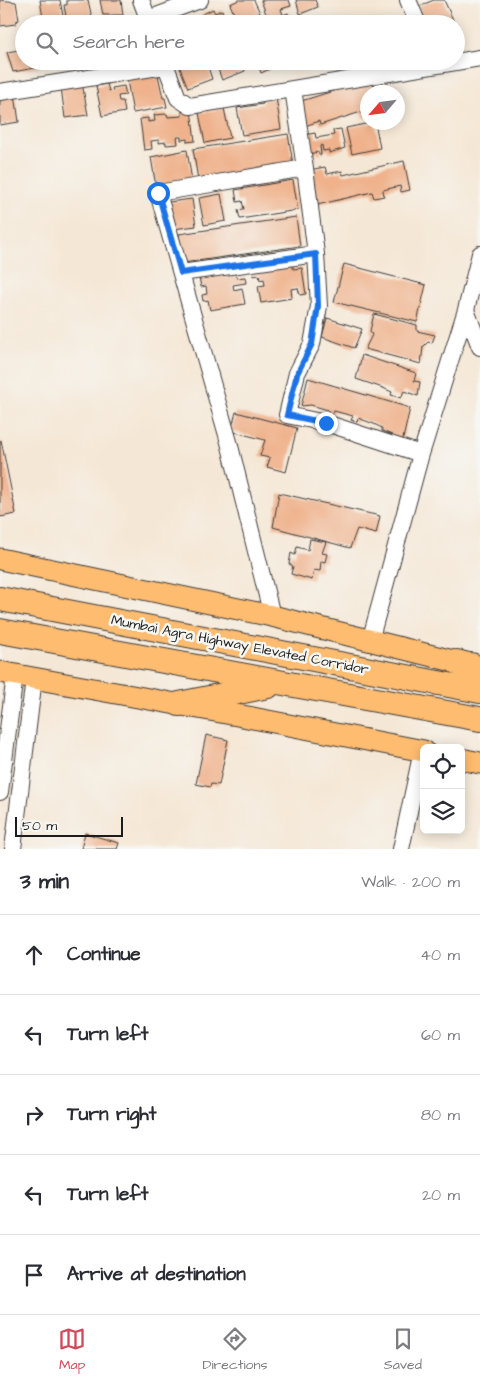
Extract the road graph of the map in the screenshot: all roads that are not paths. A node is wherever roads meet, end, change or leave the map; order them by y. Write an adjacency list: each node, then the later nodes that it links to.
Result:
1 (141, 0): 4 (street)
2 (200, 0): 5 (street)
3 (408, 0): 6 (street)
4 (146, 15)
5 (165, 15)
6 (414, 15)
7 (480, 58): 8 (street)
8 (465, 60)
9 (130, 70): 13 (street)
10 (167, 70): 12 (street)
11 (396, 70): 12 (street)
12 (292, 89): 14 (street)
13 (0, 92)
14 (306, 168): 15 (street); 17 (street)
15 (316, 254): 17 (street); 20 (street)
16 (480, 254): 18 (street)
17 (181, 273): 23 (street)
18 (466, 310): 19 (street); 20 (street)
19 (480, 347)
20 (421, 454): 25 (street)
21 (0, 559): 23 (main road)
22 (0, 599): 31 (highway, Mumbai Agra Highway Elevated Corridor)
23 (272, 616): 25 (main road)
24 (0, 631): 30 (highway)
25 (370, 641): 26 (main road)
26 (457, 662): 27 (main road); 28 (highway)
27 (480, 665)
28 (480, 669)
29 (16, 675): 32 (main road); 38 (street); 39 (street)
30 (280, 684): 32 (highway); 33 (highway)
31 (480, 691)
32 (179, 704): 34 (main road)
33 (480, 719)
34 (420, 750)
35 (465, 760): 36 (main road)
36 (480, 762)
37 (420, 764): 40 (street)
38 (0, 792)
39 (13, 849)
40 (400, 849)

